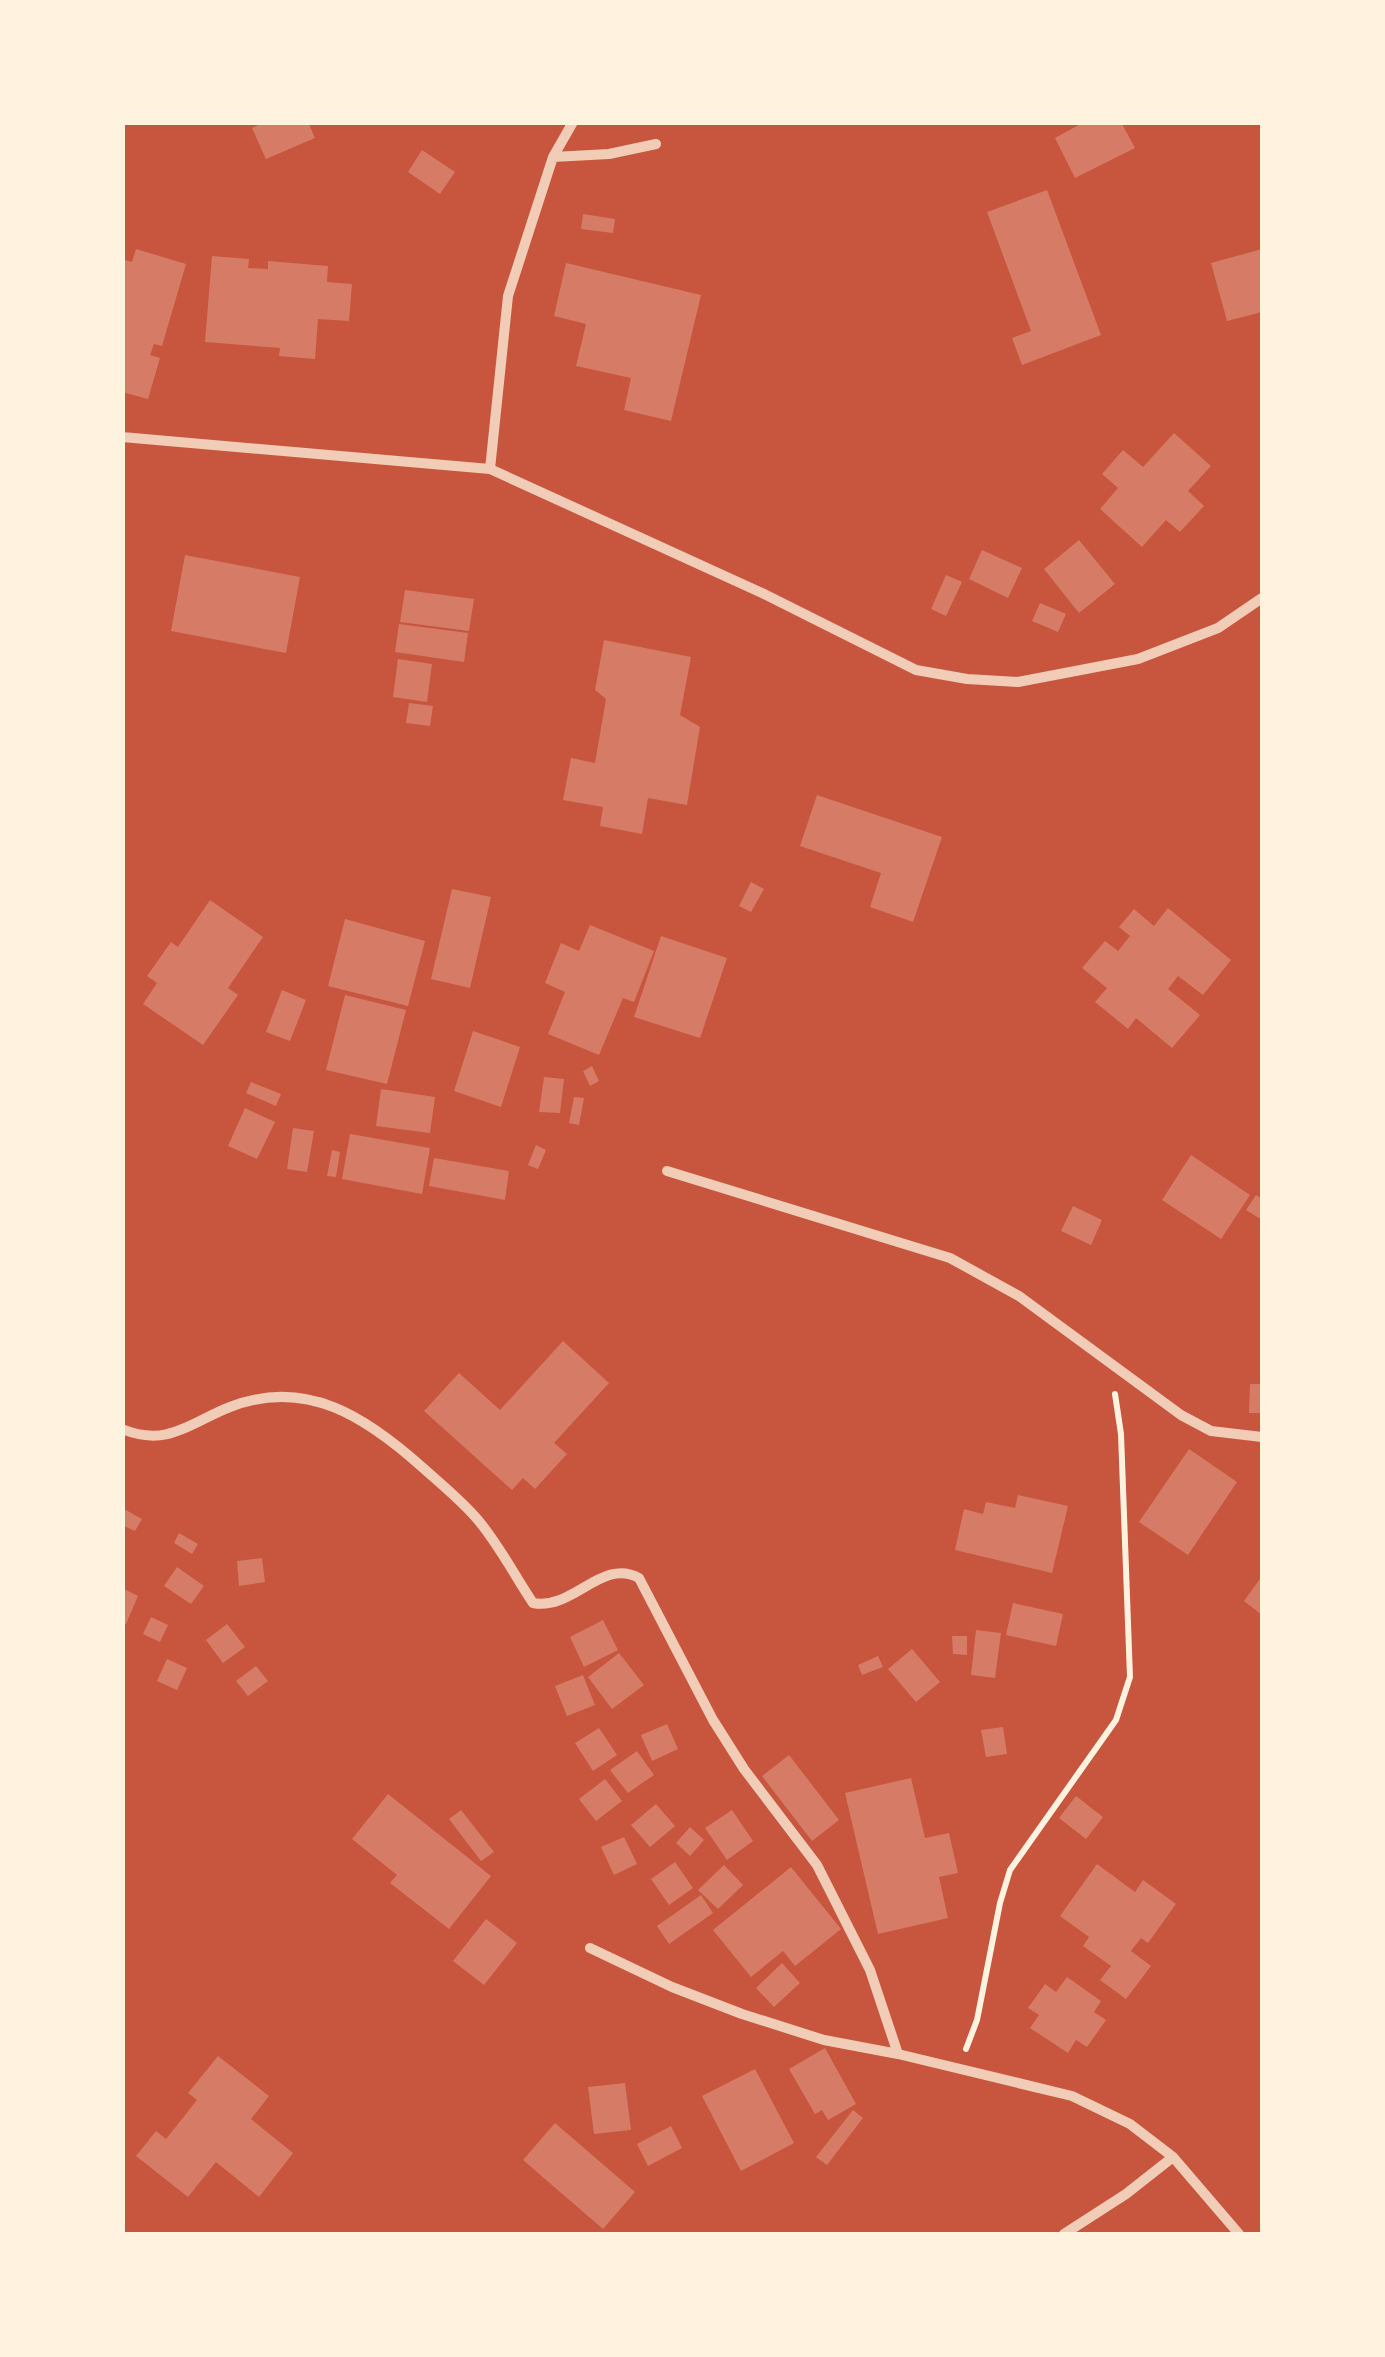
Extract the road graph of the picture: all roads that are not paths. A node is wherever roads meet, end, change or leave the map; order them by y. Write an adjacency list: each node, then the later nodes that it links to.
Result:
1 (573, 122): 3 (street)
2 (656, 144): 3 (street)
3 (553, 157): 5 (street)
4 (122, 438): 5 (street)
5 (490, 469): 6 (street)
6 (1262, 598)
7 (667, 1170): 9 (street)
8 (122, 1428): 11 (street)
9 (1262, 1437)
10 (590, 1948): 11 (street)
11 (898, 2054): 12 (street)
12 (1173, 2157): 13 (street); 14 (street)
13 (1064, 2234)
14 (1239, 2234)

